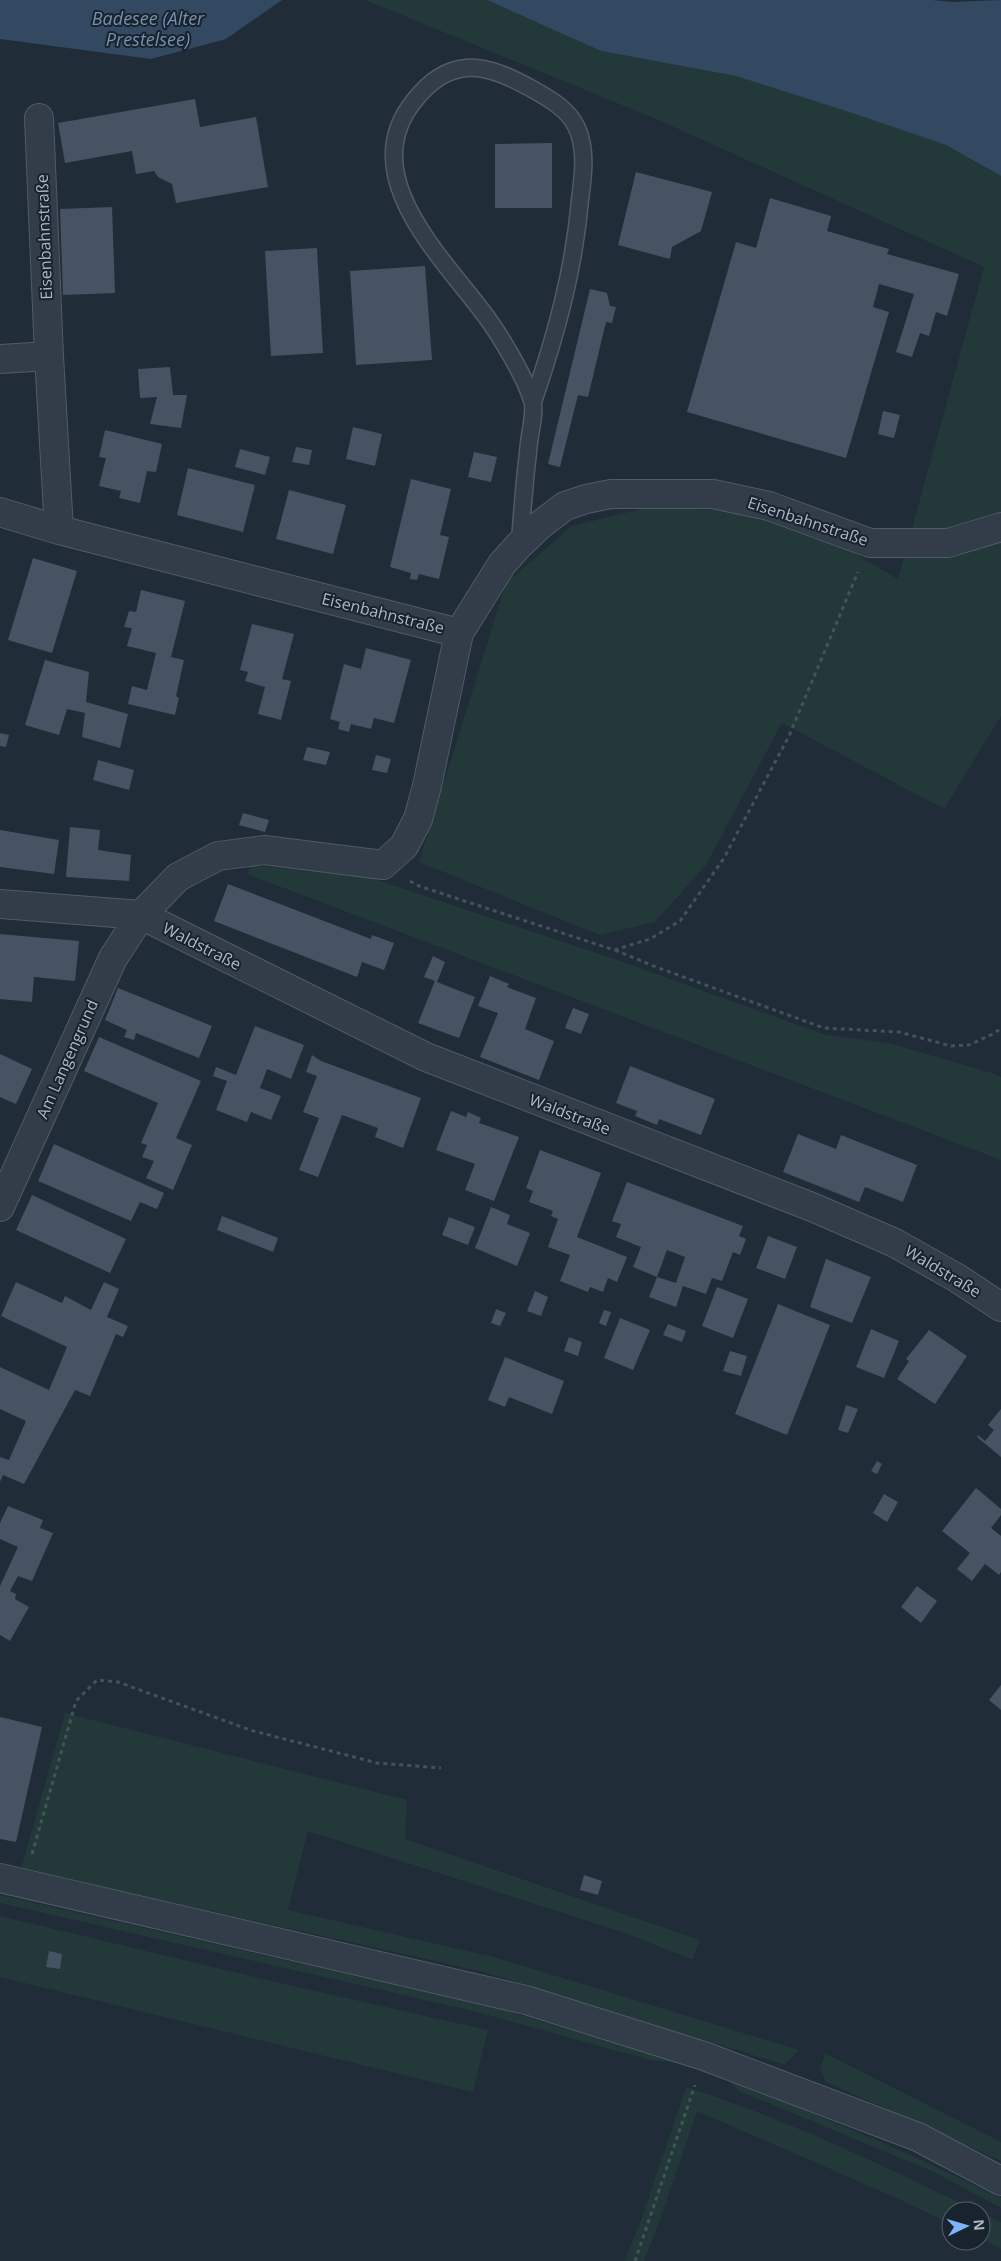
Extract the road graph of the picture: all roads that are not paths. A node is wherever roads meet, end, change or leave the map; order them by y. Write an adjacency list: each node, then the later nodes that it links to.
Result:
1 (39, 118): 2 (street, Eisenbahnstraße)
2 (49, 356): 3 (street); 7 (street, Eisenbahnstraße)
3 (0, 359)
4 (533, 402): 4 (lane); 8 (lane)
5 (0, 512): 7 (street, Eisenbahnstraße)
6 (1001, 528): 8 (street, Eisenbahnstraße)
7 (59, 530): 9 (street, Eisenbahnstraße)
8 (520, 544): 9 (street, Eisenbahnstraße)
9 (459, 633): 11 (street, Waldstraße)
10 (0, 904): 11 (street, Waldstraße)
11 (141, 915): 12 (street, Am Langengrund); 13 (street, Waldstraße)
12 (0, 1207)
13 (1001, 1307)
14 (12, 1881): 15 (street)
15 (1001, 2181)

